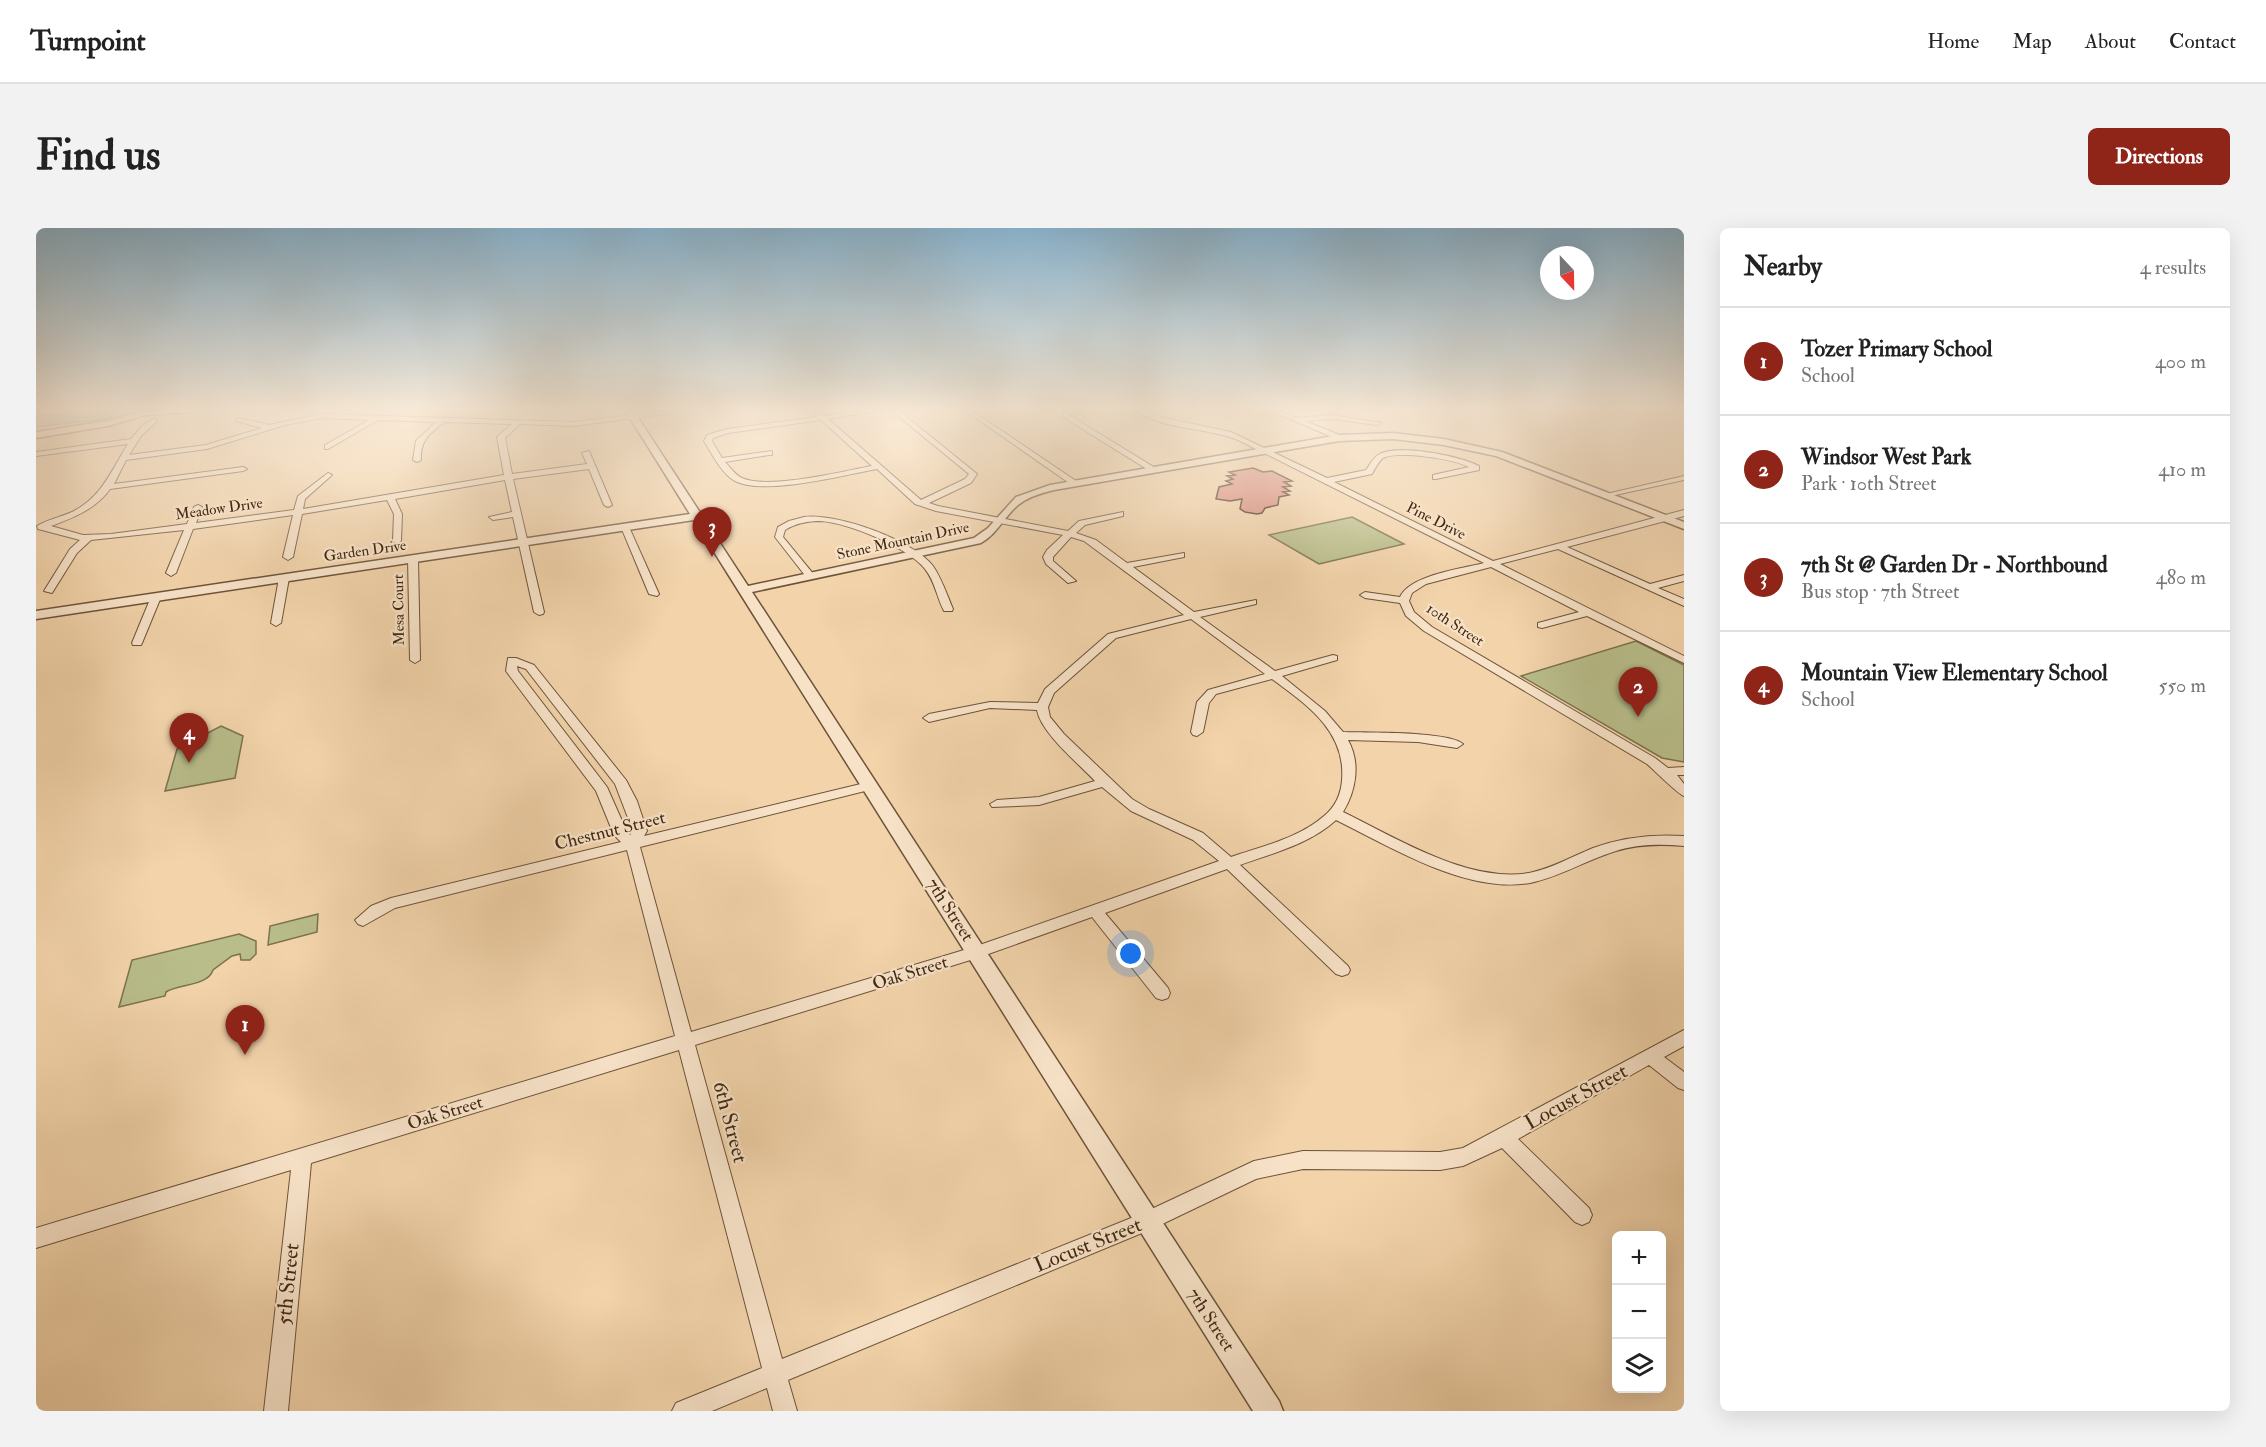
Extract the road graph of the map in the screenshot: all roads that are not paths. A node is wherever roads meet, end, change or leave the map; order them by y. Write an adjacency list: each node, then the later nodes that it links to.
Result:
1 (119, 465): 23 (street)
2 (506, 465): 18 (street)
3 (665, 465): 33 (street, 7th Street)
4 (726, 465): 14 (street)
5 (962, 465): 26 (street)
6 (1049, 465): 22 (street)
7 (1147, 465): 16 (street)
8 (1175, 465): 16 (street, Stone Mountain Drive)
9 (1294, 465): 21 (street, Pine Drive)
10 (1374, 465): 21 (street)
11 (1471, 465): 19 (street)
12 (1529, 465): 24 (street, Stone Mountain Drive)
13 (592, 466): 18 (street, Meadow Drive); 27 (street)
14 (878, 467): 26 (street)
15 (243, 469): 23 (street)
16 (1153, 469): 22 (street, Stone Mountain Drive)
17 (328, 475): 29 (street)
18 (508, 477): 25 (street, Meadow Drive); 31 (street)
19 (1436, 477)
20 (1684, 478): 24 (street)
21 (1324, 481): 50 (street, Pine Drive)
22 (1075, 483): 36 (street, Stone Mountain Drive)
23 (108, 487): 39 (street)
24 (1606, 495): 35 (street, Stone Mountain Drive)
25 (390, 497): 29 (street, Meadow Drive); 43 (street)
26 (922, 503): 36 (street, Oak Street)
27 (608, 505)
28 (198, 507): 37 (street)
29 (297, 512): 37 (street, Meadow Drive); 48 (street)
30 (1684, 513): 35 (street, 10th Street)
31 (516, 514): 34 (street); 44 (street)
32 (1120, 514): 41 (street)
33 (698, 516): 40 (street, Garden Drive); 58 (street, 7th Street)
34 (493, 517)
35 (1663, 518): 38 (street, Stone Mountain Drive); 45 (street, 10th Street)
36 (1000, 520): 41 (street, Oak Street); 46 (street, Stone Mountain Drive)
37 (191, 526): 42 (street, Meadow Drive); 52 (street)
38 (1684, 526)
39 (39, 527): 42 (street, Meadow Drive)
40 (625, 527): 44 (street, Garden Drive); 60 (street)
41 (1069, 533): 51 (street, Oak Street); 56 (street)
42 (88, 538): 59 (street)
43 (397, 541)
44 (522, 543): 49 (street, Garden Drive); 67 (street)
45 (1558, 546): 50 (street, 10th Street); 57 (street)
46 (915, 555): 53 (street, Stone Mountain Drive); 53 (street); 66 (street)
47 (1181, 555): 51 (street)
48 (288, 557)
49 (413, 559): 54 (street, Garden Drive); 75 (street, Mesa Court)
50 (1491, 564): 63 (street, 10th Street); 68 (street, Pine Drive)
51 (1125, 566): 70 (street, Oak Street)
52 (171, 573)
53 (810, 576): 58 (street, Stone Mountain Drive)
54 (285, 578): 62 (street, Garden Drive); 71 (street)
55 (1684, 578): 57 (street)
56 (1071, 581)
57 (1649, 587): 65 (street)
58 (744, 590): 86 (street, 7th Street)
59 (49, 591)
60 (654, 594)
61 (1365, 595): 63 (street)
62 (156, 597): 69 (street, Garden Drive); 73 (street)
63 (1404, 601): 84 (street, 10th Street)
64 (1253, 602): 70 (street)
65 (1684, 603)
66 (948, 609)
67 (539, 612)
68 (1589, 612): 72 (street); 76 (street, Pine Drive)
69 (36, 615)
70 (1192, 616): 77 (street, Oak Street); 78 (street)
71 (276, 623)
72 (1542, 625)
73 (137, 643)
74 (1333, 658): 77 (street)
75 (415, 660)
76 (1684, 660)
77 (1272, 675): 80 (street); 81 (street, Oak Street)
78 (1042, 707): 79 (street); 85 (street)
79 (929, 718)
80 (1197, 732)
81 (1340, 736): 82 (street); 89 (street, Oak Street)
82 (1457, 744)
83 (1684, 771): 84 (street)
84 (1666, 772): 87 (street, 10th Street)
85 (1105, 782): 88 (street); 92 (street)
86 (870, 786): 91 (street, Chestnut Street); 95 (street, 7th Street)
87 (1684, 792)
88 (997, 804)
89 (1336, 814): 90 (street); 92 (street, Oak Street)
90 (1684, 841)
91 (632, 844): 91 (street, 6th Street); 94 (street, Chestnut Street); 99 (street, 6th Street)
92 (1229, 863): 93 (street, Oak Street); 96 (street)
93 (1095, 912): 95 (street, Oak Street); 97 (street)
94 (363, 920)
95 (977, 952): 99 (street, Oak Street); 105 (street, 7th Street)
96 (1342, 969)
97 (1162, 993)
98 (1684, 1037): 100 (street, Locust Street)
99 (686, 1041): 103 (street, Oak Street); 107 (street, 6th Street)
100 (1650, 1056): 101 (street); 102 (street, Locust Street)
101 (1684, 1082)
102 (1503, 1137): 104 (street, Locust Street); 105 (street, Locust Street)
103 (302, 1158): 106 (street, Oak Street); 108 (street, 5th Street)
104 (1582, 1215)
105 (1147, 1221): 107 (street, Locust Street); 111 (street, 7th Street)
106 (36, 1238)
107 (775, 1374): 109 (street, Locust Street); 110 (street, 6th Street)
108 (276, 1411)
109 (684, 1411)
110 (785, 1411)
111 (1269, 1411)

